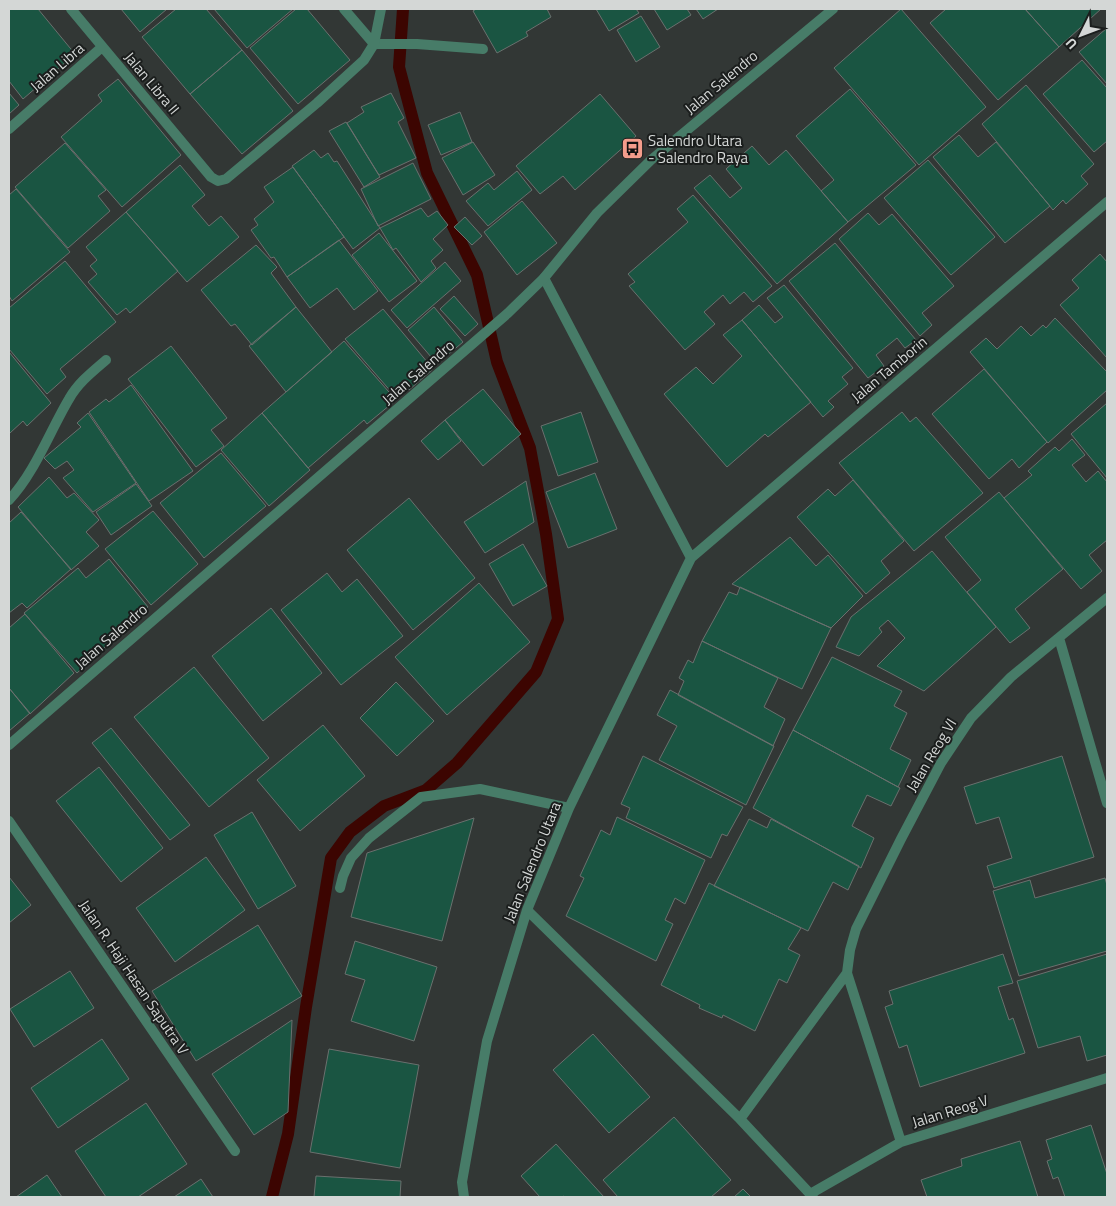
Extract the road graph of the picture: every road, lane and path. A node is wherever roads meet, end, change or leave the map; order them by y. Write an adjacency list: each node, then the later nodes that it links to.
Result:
1 (70, 9): 6 (street, Jalan Libra II)
2 (344, 9): 5 (street)
3 (381, 9): 5 (street)
4 (833, 9): 10 (street, Jalan Salendro)
5 (374, 44): 6 (street, Jalan Libra II); 7 (street)
6 (102, 47): 8 (street, Jalan Libra)
7 (483, 49)
8 (9, 130)
9 (1107, 202): 13 (street, Jalan Tamborin)
10 (544, 278): 13 (street); 16 (street, Jalan Salendro)
11 (106, 360): 12 (street)
12 (9, 500)
13 (690, 558): 18 (street, Jalan Salendro Utara)
14 (1107, 598): 15 (street, Jalan Reog VI)
15 (1059, 638): 17 (street); 22 (street, Jalan Reog VI)
16 (9, 744)
17 (1107, 803)
18 (569, 808): 20 (street); 21 (street, Jalan Salendro Utara)
19 (9, 821): 26 (street, Jalan R. Haji Hasan Saputra V)
20 (340, 888)
21 (527, 910): 24 (street); 28 (street, Jalan Salendro Utara)
22 (847, 973): 24 (street, Jalan Reog VI); 25 (street, Jalan Reog VI)
23 (1107, 1078): 25 (street, Jalan Reog V)
24 (740, 1119): 27 (street)
25 (901, 1142): 27 (street, Jalan Reog V)
26 (235, 1151)
27 (811, 1196)
28 (464, 1197)

